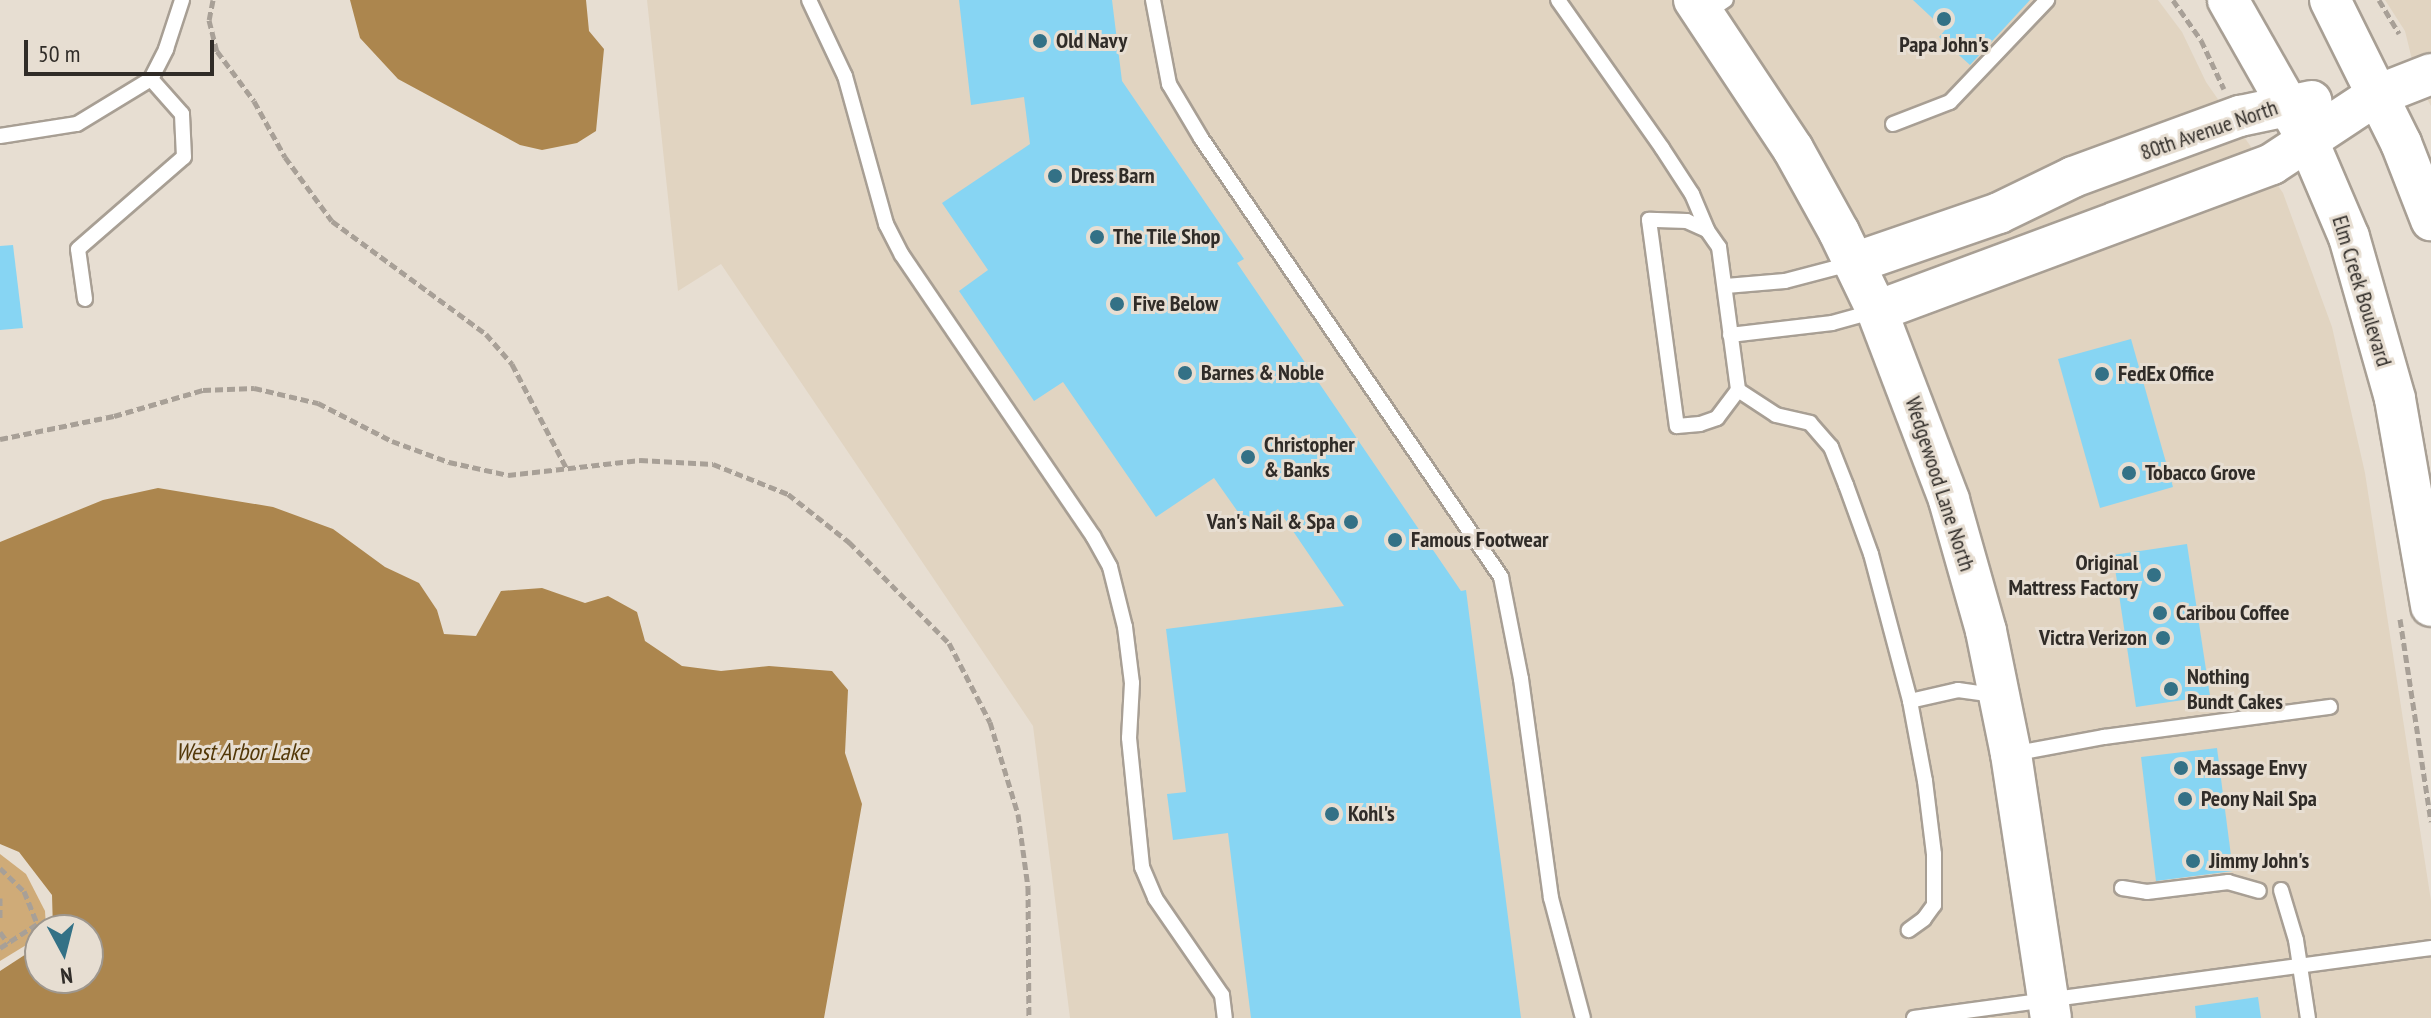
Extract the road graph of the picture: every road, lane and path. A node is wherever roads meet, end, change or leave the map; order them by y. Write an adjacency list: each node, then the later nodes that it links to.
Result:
1 (182, 0): 14 (lane)
2 (213, 0): 30 (path)
3 (809, 0): 51 (lane)
4 (1153, 0): 52 (lane)
5 (1558, 0): 22 (lane)
6 (2047, 0): 18 (lane)
7 (2173, 0): 17 (path)
8 (2228, 0): 16 (street, Elm Creek Boulevard)
9 (2330, 0): 15 (street)
10 (2379, 0): 12 (path)
11 (1708, 5): 23 (street, Wedgewood Lane North)
12 (2399, 33)
13 (2431, 74): 15 (street)
14 (151, 79): 19 (lane); 25 (lane)
15 (2375, 96): 16 (street, 80th Avenue North); 20 (street, 80th Avenue North); 21 (street)
16 (2288, 103): 17 (street, 80th Avenue North); 20 (street, Elm Creek Boulevard)
17 (2240, 116): 23 (street, 80th Avenue North)
18 (1893, 124)
19 (0, 136)
20 (2308, 141): 26 (street, 80th Avenue North); 31 (street, Elm Creek Boulevard)
21 (2431, 220)
22 (1707, 230): 24 (lane); 28 (lane)
23 (1854, 263): 24 (lane); 26 (street, Wedgewood Lane North)
24 (1726, 286): 27 (lane)
25 (85, 299)
26 (1877, 311): 27 (lane); 32 (street, Wedgewood Lane North)
27 (1730, 335): 28 (lane)
28 (1738, 390): 33 (lane)
29 (0, 439): 30 (path)
30 (567, 469): 50 (path)
31 (2414, 604): 36 (path)
32 (1999, 696): 33 (lane); 35 (street, Wedgewood Lane North)
33 (1910, 701): 43 (lane)
34 (2330, 707): 35 (lane)
35 (2011, 754): 49 (street, Wedgewood Lane North)
36 (2431, 822)
37 (0, 868): 45 (path)
38 (2122, 888): 40 (lane)
39 (2281, 890): 48 (lane)
40 (2259, 891)
41 (0, 898): 42 (path)
42 (0, 920)
43 (1909, 930)
44 (0, 932): 45 (path)
45 (8, 943): 46 (path)
46 (0, 948)
47 (2431, 948): 48 (lane)
48 (2300, 966): 49 (lane); 54 (lane)
49 (2050, 1009): 53 (lane)
50 (1029, 1018)
51 (1225, 1018)
52 (1583, 1018)
53 (1914, 1018)
54 (2308, 1018)

